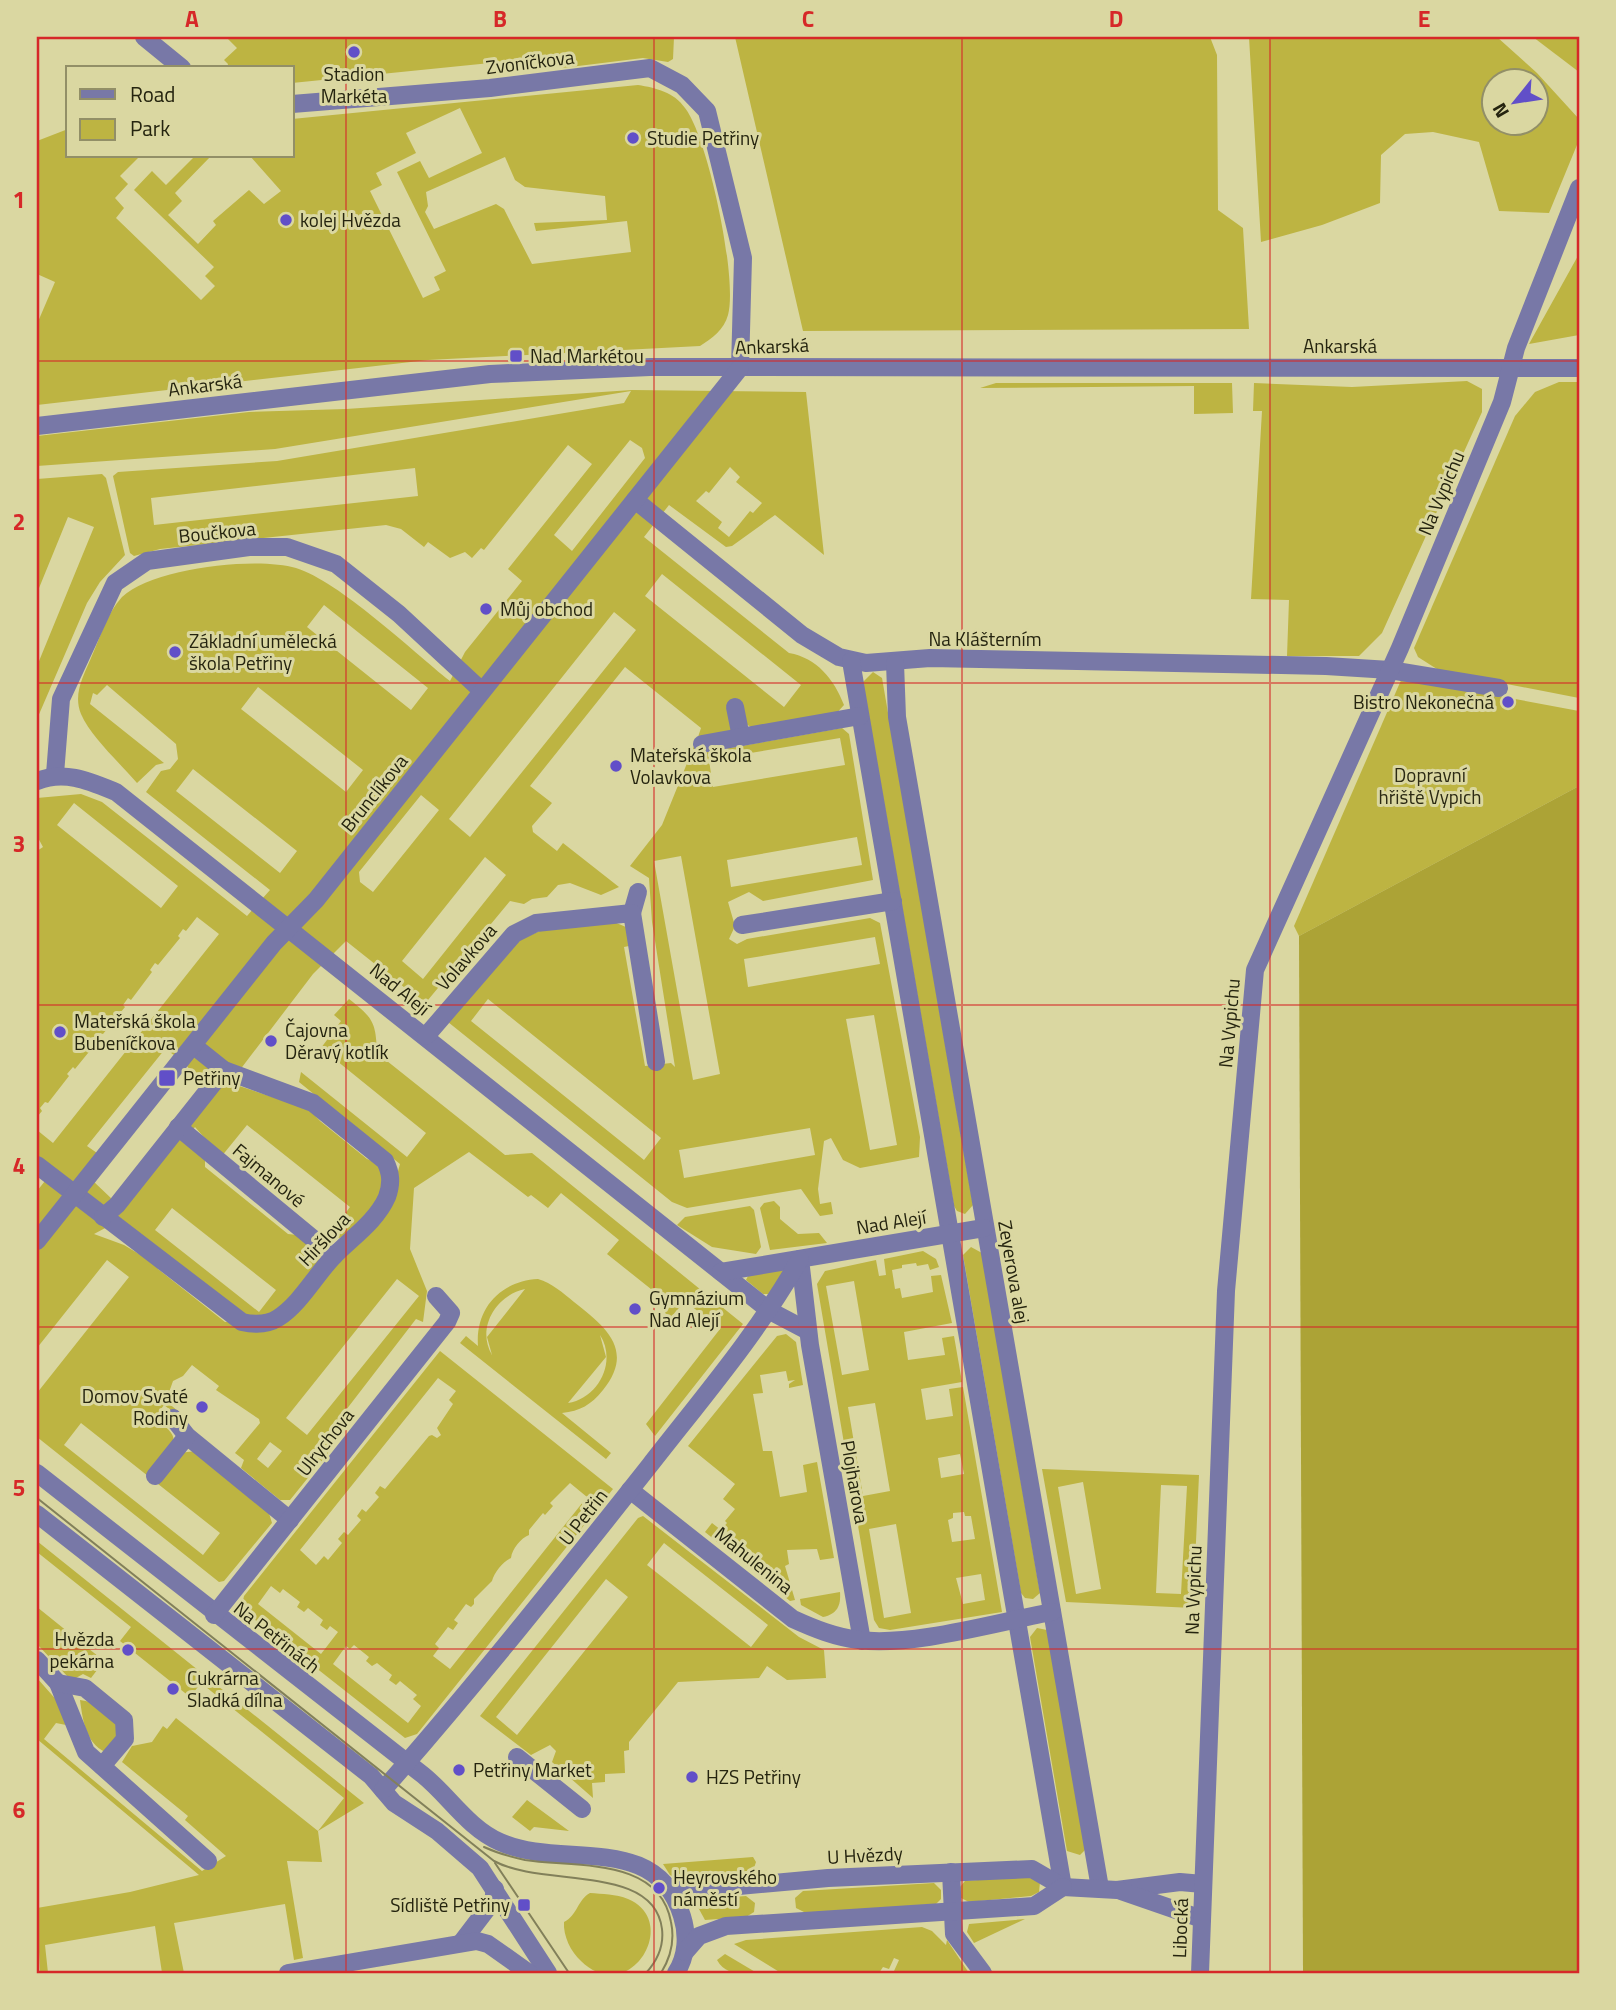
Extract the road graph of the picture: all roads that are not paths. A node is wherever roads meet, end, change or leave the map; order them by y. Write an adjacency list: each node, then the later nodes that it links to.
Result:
1 (144, 37): 2 (street)
2 (180, 66)
3 (294, 104): 7 (street, Zvoníčkova)
4 (1579, 188): 6 (street, Na Vypichu)
5 (1579, 360): 6 (street, Ankarská)
6 (1512, 367): 7 (street, Ankarská); 8 (street, Ankarská); 13 (street, Na Vypichu)
7 (740, 368): 9 (street, Ankarská); 10 (street, Brunclíkova)
8 (1579, 368)
9 (37, 426)
10 (635, 500): 11 (street, Na Klášterním); 15 (street, Brunclíkova)
11 (851, 662): 12 (street, Na Klášterním); 17 (street)
12 (895, 663): 13 (street, Na Klášterním); 35 (street, Zeyerova alej)
13 (1390, 670): 14 (street, Na Klášterním); 64 (street, Na Vypichu)
14 (1499, 688)
15 (482, 691): 20 (street, Boučkova); 26 (street, Brunclíkova)
16 (735, 707): 18 (street)
17 (860, 716): 18 (street); 23 (street)
18 (741, 737): 19 (street)
19 (702, 744)
20 (55, 774): 21 (street); 26 (street, Nad Alejí)
21 (37, 781)
22 (638, 892): 24 (street)
23 (892, 901): 25 (street); 36 (street)
24 (632, 913): 27 (street, Volavkova); 29 (street)
25 (742, 925)
26 (289, 927): 27 (street, Nad Alejí); 28 (street, Brunclíkova)
27 (426, 1036): 40 (street, Nad Alejí)
28 (194, 1046): 30 (street, Hiršlova); 33 (street, Brunclíkova)
29 (656, 1062)
30 (224, 1070): 31 (street); 38 (street, Hiršlova)
31 (178, 1127): 34 (street); 38 (street, Fajmanové)
32 (37, 1165): 33 (street, Hiršlova)
33 (74, 1194): 34 (street, Hiršlova); 37 (street, Brunclíkova)
34 (103, 1217): 38 (street, Hiršlova)
35 (984, 1228): 36 (street, Nad Alejí); 51 (street, Zeyerova alej)
36 (950, 1234): 39 (street, Nad Alejí); 53 (street)
37 (37, 1241)
38 (334, 1256)
39 (800, 1259): 40 (street, Nad Alejí); 42 (street, U Petřin); 43 (street, Plojharova)
40 (721, 1272): 42 (street, Nad Alejí)
41 (436, 1296): 50 (street, Ulrychova)
42 (770, 1311): 43 (street); 48 (street, U Petřin)
43 (808, 1331): 54 (street, Plojharova)
44 (173, 1418): 45 (street)
45 (187, 1436): 47 (street); 50 (street)
46 (37, 1473): 52 (street, Na Petřinách)
47 (155, 1476)
48 (630, 1490): 54 (street, Mahulenina); 58 (street, U Petřin)
49 (37, 1514): 60 (street)
50 (290, 1520): 52 (street, Ulrychova)
51 (1052, 1612): 53 (street, Mahulenina); 68 (street, Zeyerova alej)
52 (214, 1615): 58 (street, Na Petřinách)
53 (1017, 1619): 54 (street, Mahulenina); 66 (street)
54 (862, 1641)
55 (37, 1660): 56 (street)
56 (58, 1683): 59 (street); 59 (street)
57 (517, 1757): 61 (street)
58 (407, 1763): 60 (street, U Petřin); 65 (street, Na Petřinách)
59 (102, 1766): 62 (street)
60 (383, 1790): 67 (street)
61 (582, 1809)
62 (208, 1861)
63 (951, 1872): 65 (street, U Hvězdy); 66 (street, U Hvězdy); 69 (street)
64 (1203, 1884): 68 (street, U Hvězdy); 70 (street, Libocká)
65 (666, 1886): 72 (street)
66 (1063, 1887): 68 (street, U Hvězdy); 69 (street)
67 (495, 1889): 71 (street); 75 (street)
68 (1109, 1889): 70 (street, U Hvězdy)
69 (953, 1912): 72 (street); 77 (street)
70 (1202, 1919): 78 (street, Libocká)
71 (461, 1943): 73 (street); 74 (street)
72 (685, 1952): 76 (street)
73 (288, 1973)
74 (529, 1973)
75 (548, 1973)
76 (676, 1973)
77 (983, 1973)
78 (1200, 1973)

